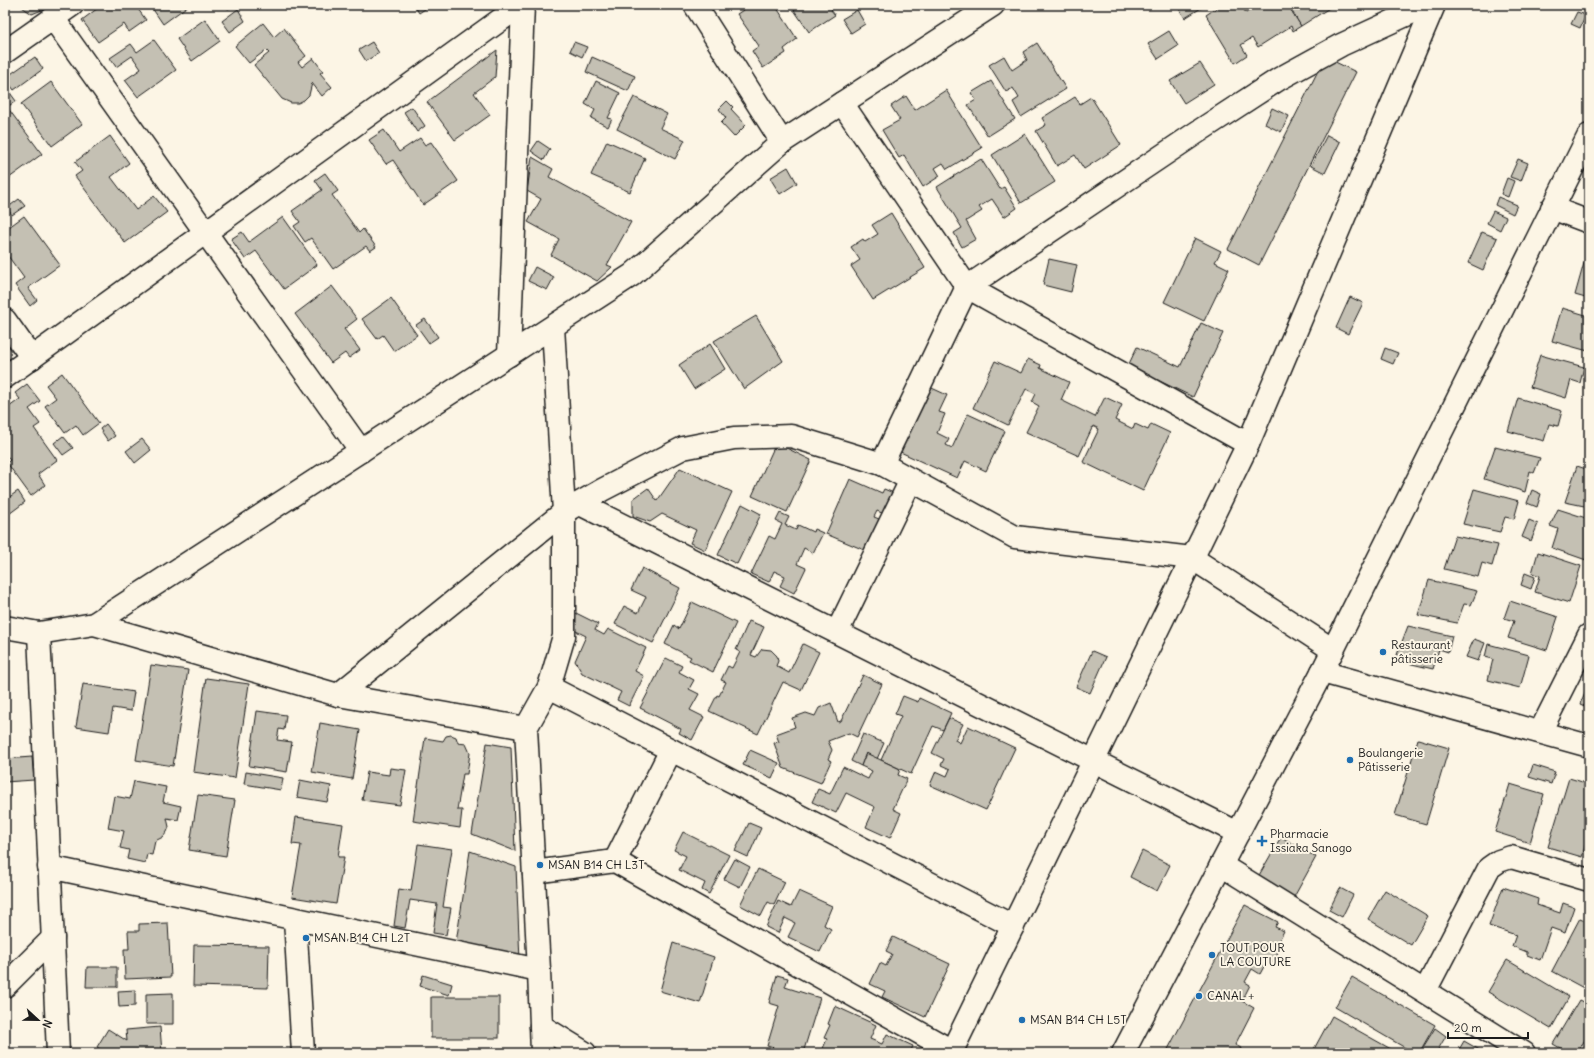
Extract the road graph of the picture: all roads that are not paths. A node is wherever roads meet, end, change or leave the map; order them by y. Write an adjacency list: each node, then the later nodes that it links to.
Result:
1 (72, 5): 7 (street)
2 (522, 5): 14 (street); 18 (street)
3 (695, 5): 11 (street)
4 (993, 5): 9 (street)
5 (1428, 5): 15 (street)
6 (1434, 5): 21 (street)
7 (53, 18): 8 (street); 14 (street)
8 (5, 52)
9 (842, 103): 11 (street); 15 (street)
10 (1589, 134): 12 (street)
11 (782, 142): 17 (street)
12 (1552, 208): 13 (street); 32 (street)
13 (1589, 222)
14 (206, 232): 19 (street); 22 (street)
15 (967, 287): 21 (street); 23 (street)
16 (5, 320): 19 (street)
17 (553, 327): 18 (street); 25 (street)
18 (509, 355): 22 (street)
19 (32, 358): 20 (street)
20 (5, 377)
21 (1248, 444): 26 (street)
22 (361, 451): 27 (street)
23 (882, 464): 24 (street); 25 (street)
24 (911, 480): 26 (street); 29 (street)
25 (572, 508): 29 (street); 34 (street); 35 (street)
26 (1192, 558): 32 (street); 40 (street)
27 (94, 624): 30 (street); 35 (street)
28 (5, 627): 30 (street)
29 (836, 632): 40 (street)
30 (39, 634): 44 (street)
31 (1589, 635): 37 (street)
32 (1333, 650): 33 (street)
33 (1322, 672): 37 (street); 41 (street)
34 (549, 687): 36 (street); 39 (street)
35 (338, 695): 36 (street)
36 (526, 728): 45 (street)
37 (1540, 732): 38 (street)
38 (1589, 746)
39 (671, 750): 42 (street); 48 (street)
40 (1094, 760): 41 (street); 48 (street)
41 (1238, 833): 43 (street)
42 (614, 861): 45 (street); 54 (street)
43 (1221, 865): 52 (street); 55 (street)
44 (49, 867): 47 (street); 49 (street)
45 (534, 872): 50 (street)
46 (1589, 880): 52 (street)
47 (295, 919): 50 (street); 57 (street)
48 (1013, 926): 54 (street)
49 (53, 938): 51 (street); 56 (street)
50 (540, 970): 53 (street)
51 (5, 986)
52 (1425, 992): 60 (street)
53 (541, 1026): 58 (street); 59 (street)
54 (951, 1052)
55 (1126, 1052)
56 (58, 1053)
57 (303, 1053)
58 (542, 1053)
59 (585, 1053)
60 (1524, 1053)

